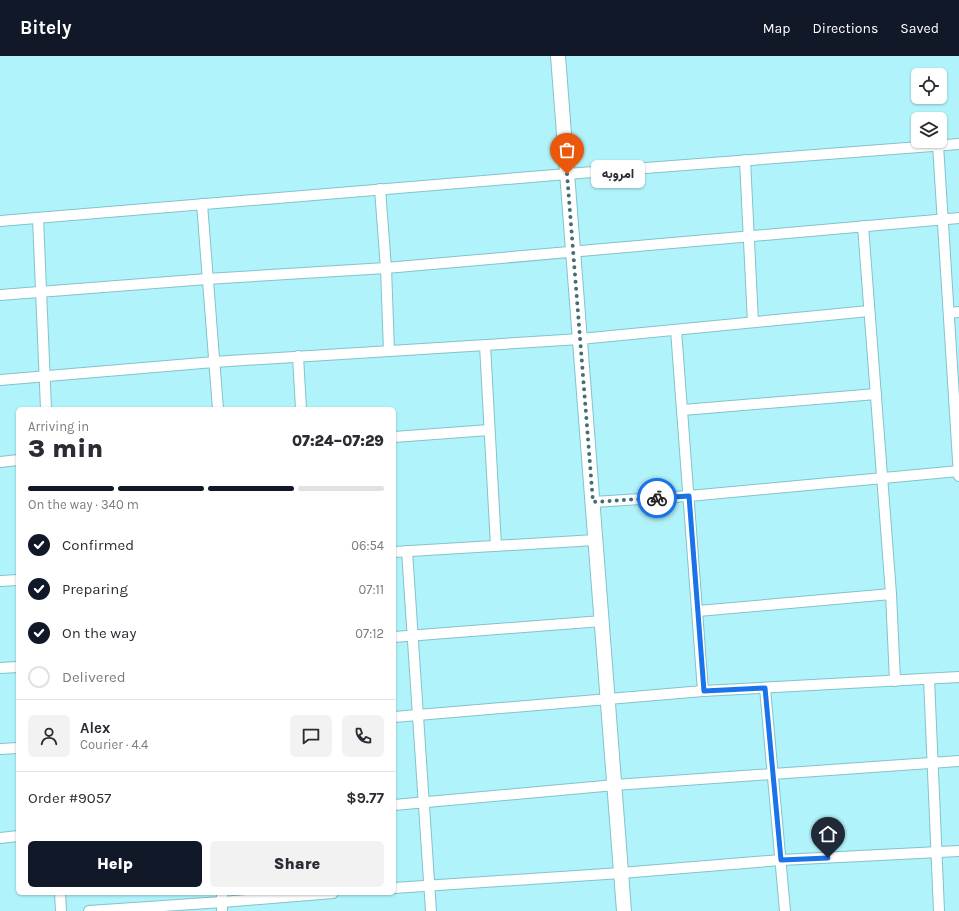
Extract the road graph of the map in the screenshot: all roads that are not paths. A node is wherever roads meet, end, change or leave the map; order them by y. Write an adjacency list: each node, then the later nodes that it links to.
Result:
1 (558, 56): 7 (main road)
2 (959, 144): 3 (street)
3 (947, 145)
4 (911, 148): 6 (street)
5 (938, 148): 11 (street)
6 (745, 160): 7 (street); 15 (street)
7 (567, 174): 8 (street); 16 (main road)
8 (380, 189): 9 (street); 17 (street)
9 (202, 204): 10 (street); 18 (street)
10 (38, 218): 13 (street); 19 (street)
11 (943, 218): 12 (street); 14 (street); 22 (street)
12 (959, 218)
13 (0, 221)
14 (863, 226): 15 (street); 21 (street)
15 (748, 236): 16 (street); 23 (street)
16 (573, 251): 17 (street); 25 (main road)
17 (386, 268): 18 (street); 27 (street)
18 (207, 278): 19 (street); 29 (street)
19 (42, 292): 20 (street); 30 (street)
20 (0, 295)
21 (869, 311): 23 (street); 32 (street)
22 (954, 312): 33 (street)
23 (752, 322): 24 (street)
24 (676, 330): 25 (street); 37 (street)
25 (580, 339): 26 (street); 46 (main road)
26 (484, 345): 27 (street); 38 (street)
27 (389, 351): 28 (street)
28 (298, 356): 29 (street); 36 (street)
29 (214, 362): 30 (street); 35 (street)
30 (45, 376): 31 (street); 34 (street)
31 (0, 380)
32 (876, 394): 37 (street); 44 (street)
33 (956, 396): 42 (street)
34 (46, 407)
35 (218, 407)
36 (301, 407)
37 (682, 410): 45 (street)
38 (489, 430): 39 (street); 48 (street)
39 (396, 437)
40 (16, 460): 41 (street)
41 (0, 462)
42 (959, 471): 43 (street); 44 (street)
43 (959, 476)
44 (882, 478): 45 (street); 53 (street)
45 (689, 496): 46 (street); 54 (street)
46 (593, 502): 47 (main road)
47 (596, 540): 48 (street); 55 (main road)
48 (496, 546): 49 (street)
49 (407, 551): 50 (street); 56 (street)
50 (396, 552)
51 (16, 580): 52 (street)
52 (0, 582)
53 (891, 594): 54 (street); 62 (street)
54 (698, 611): 64 (street)
55 (602, 621): 56 (street); 65 (main road)
56 (412, 636): 57 (street); 66 (street)
57 (396, 637)
58 (16, 667): 59 (street)
59 (0, 668)
60 (959, 677): 61 (street)
61 (929, 679): 62 (street); 71 (street)
62 (895, 681): 63 (street)
63 (765, 688): 64 (street); 72 (street)
64 (704, 691): 65 (street)
65 (608, 700): 66 (street); 73 (main road)
66 (418, 716): 67 (street); 74 (street)
67 (396, 718)
68 (16, 748): 69 (street)
69 (0, 749)
70 (959, 761): 71 (street)
71 (932, 763): 72 (street); 79 (street)
72 (774, 774): 73 (street); 80 (street)
73 (615, 785): 74 (street); 81 (main road)
74 (424, 802): 75 (street); 82 (street)
75 (396, 805)
76 (16, 836): 77 (street)
77 (0, 838)
78 (959, 851): 79 (street)
79 (937, 853): 80 (street); 92 (street)
80 (781, 860): 81 (street); 91 (street)
81 (622, 873): 82 (street); 90 (main road)
82 (429, 885): 83 (street); 89 (street)
83 (396, 888)
84 (60, 895): 87 (street)
85 (308, 895): 86 (street)
86 (222, 902): 88 (street)
87 (61, 911)
88 (89, 911)
89 (431, 911)
90 (624, 911)
91 (785, 911)
92 (940, 911)

